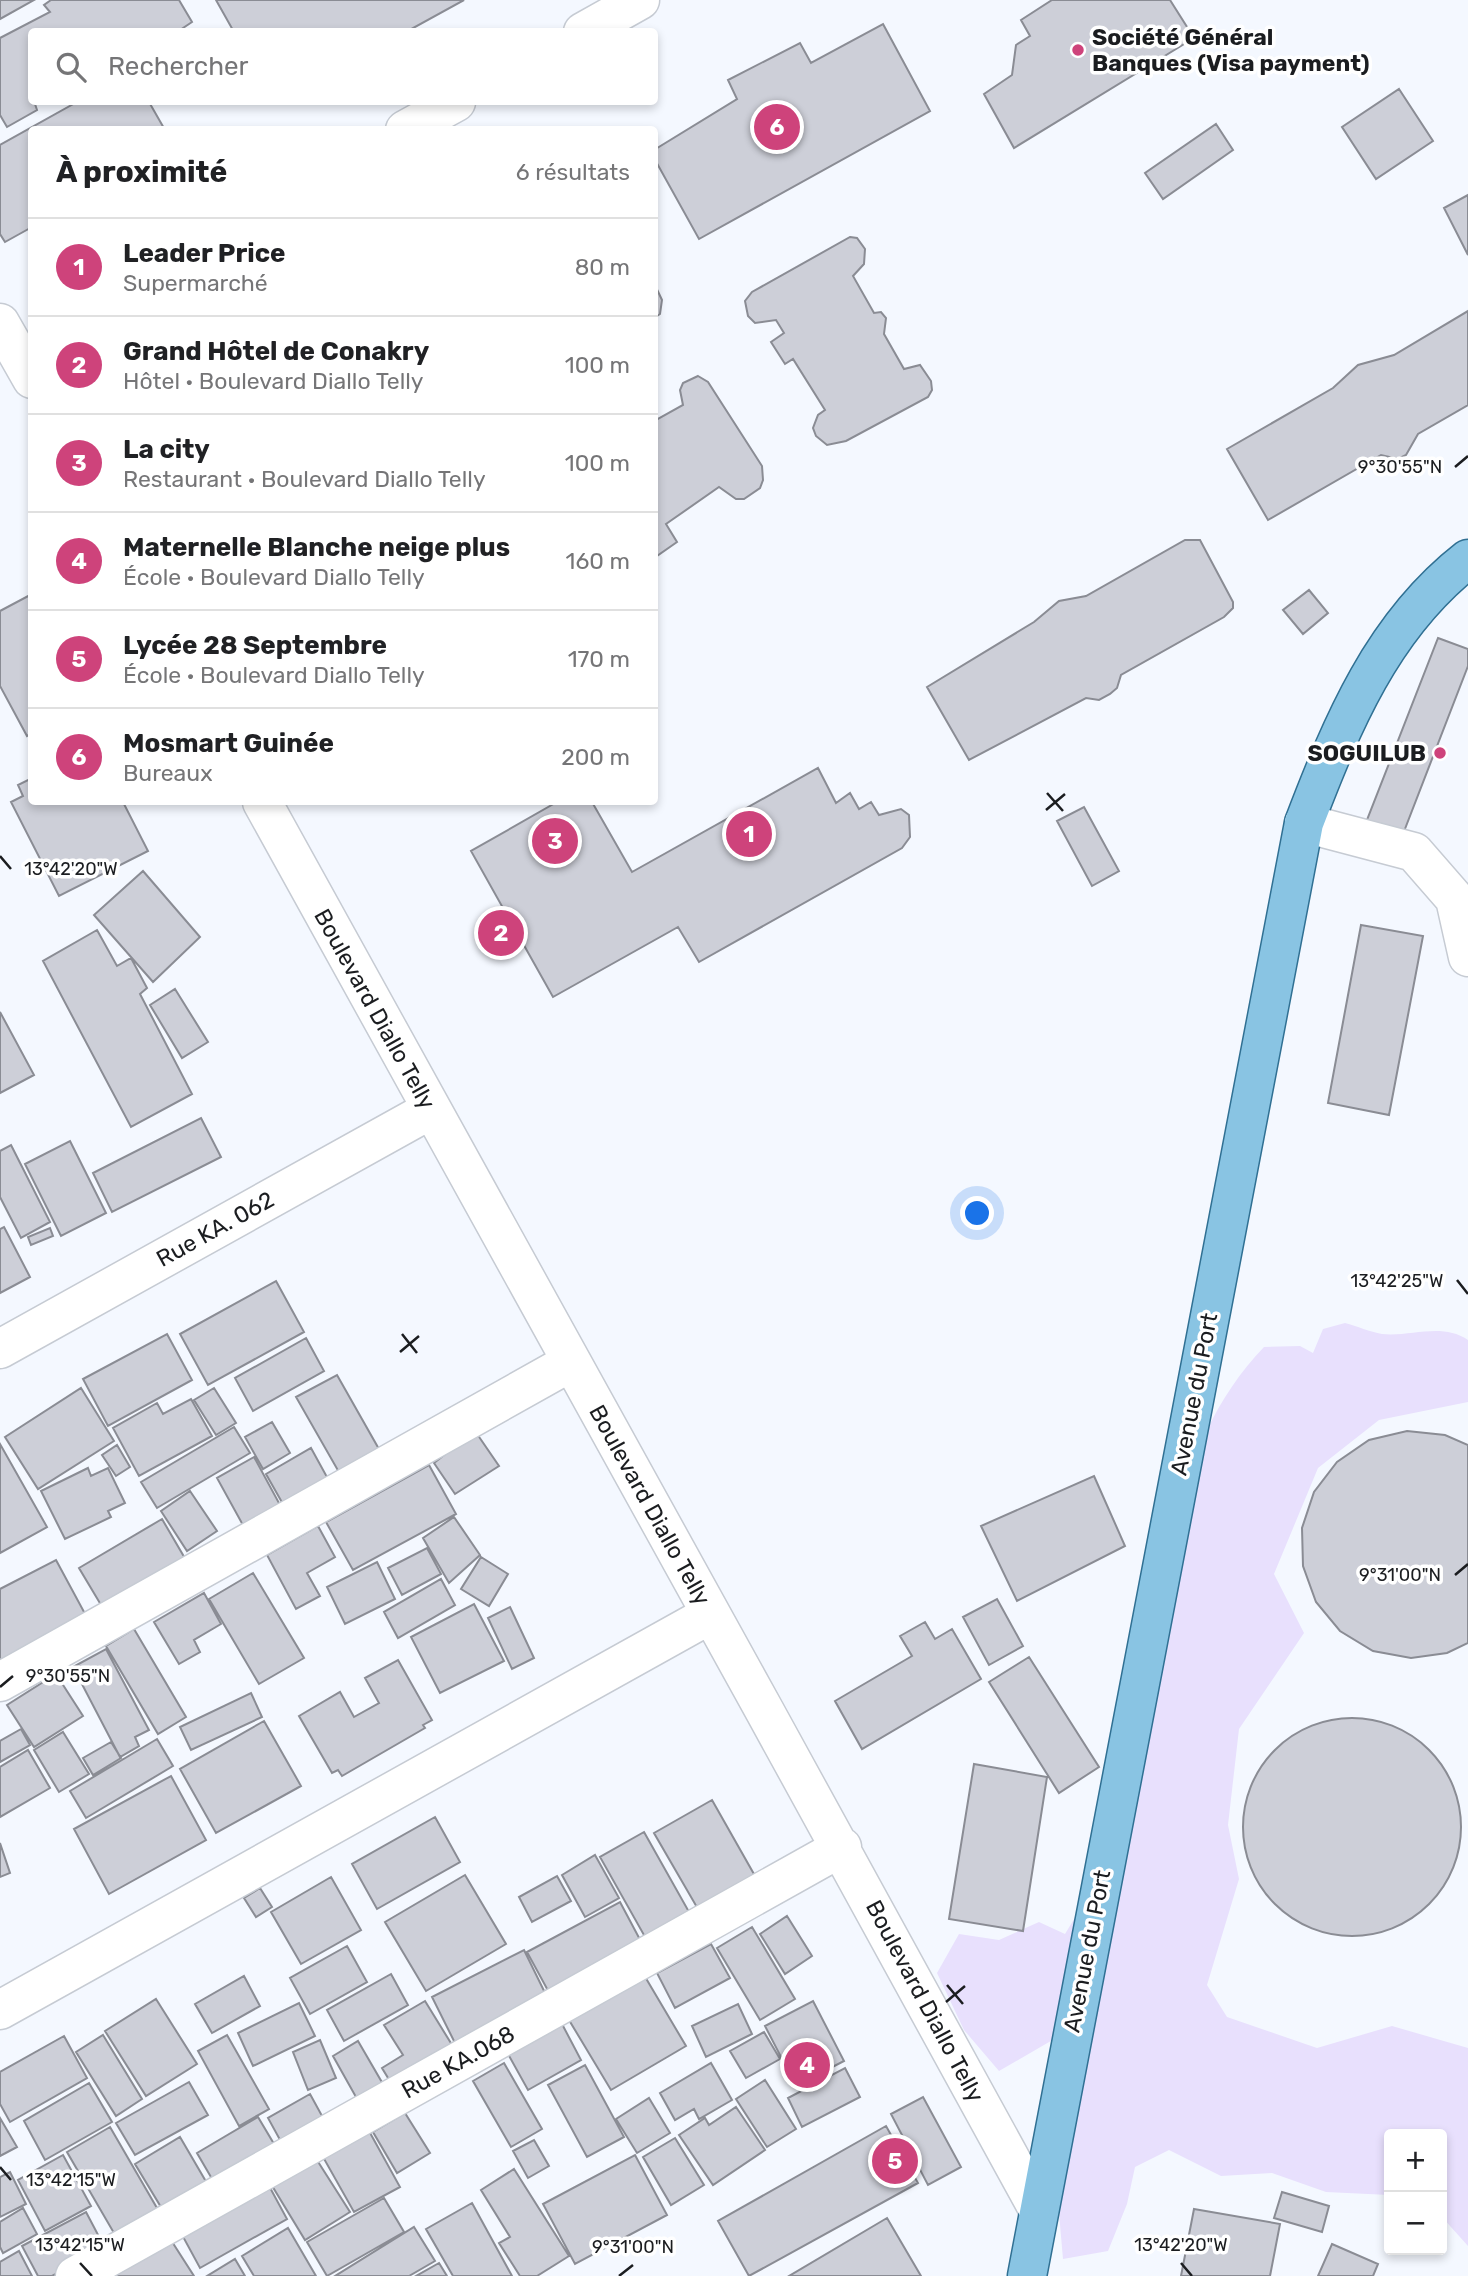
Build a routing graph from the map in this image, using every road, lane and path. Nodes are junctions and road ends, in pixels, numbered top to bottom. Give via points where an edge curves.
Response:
1 (640, 0) edge
2 (590, 28) edge
3 (451, 105) edge
4 (412, 126) edge
5 (11, 340) edge
6 (28, 372) edge
7 (1468, 559) edge
8 (264, 805) edge
9 (1304, 823) junction
10 (1462, 895) edge
11 (1468, 957) edge
12 (430, 1110) junction
13 (0, 1349) edge
14 (571, 1362) junction
15 (711, 1614) junction
16 (0, 1682) edge
17 (842, 1847) junction
18 (0, 2010) edge
19 (1038, 2209) junction
20 (75, 2276) edge
21 (1027, 2276) edge

1 - 2 street
3 - 4 street
5 - 6 street
7 - 9 main road, Avenue du Port via 1436,584 1373,665
8 - 12 street, Boulevard Diallo Telly
9 - 10 street via 1415,852
9 - 19 main road, Avenue du Port
10 - 11 street
12 - 13 street, Rue KA. 062
12 - 14 street, Boulevard Diallo Telly
14 - 15 street, Boulevard Diallo Telly
14 - 16 street
15 - 17 street, Boulevard Diallo Telly
15 - 18 street
17 - 19 street, Boulevard Diallo Telly
17 - 20 street, Rue KA.068
19 - 21 main road, Avenue du Port

